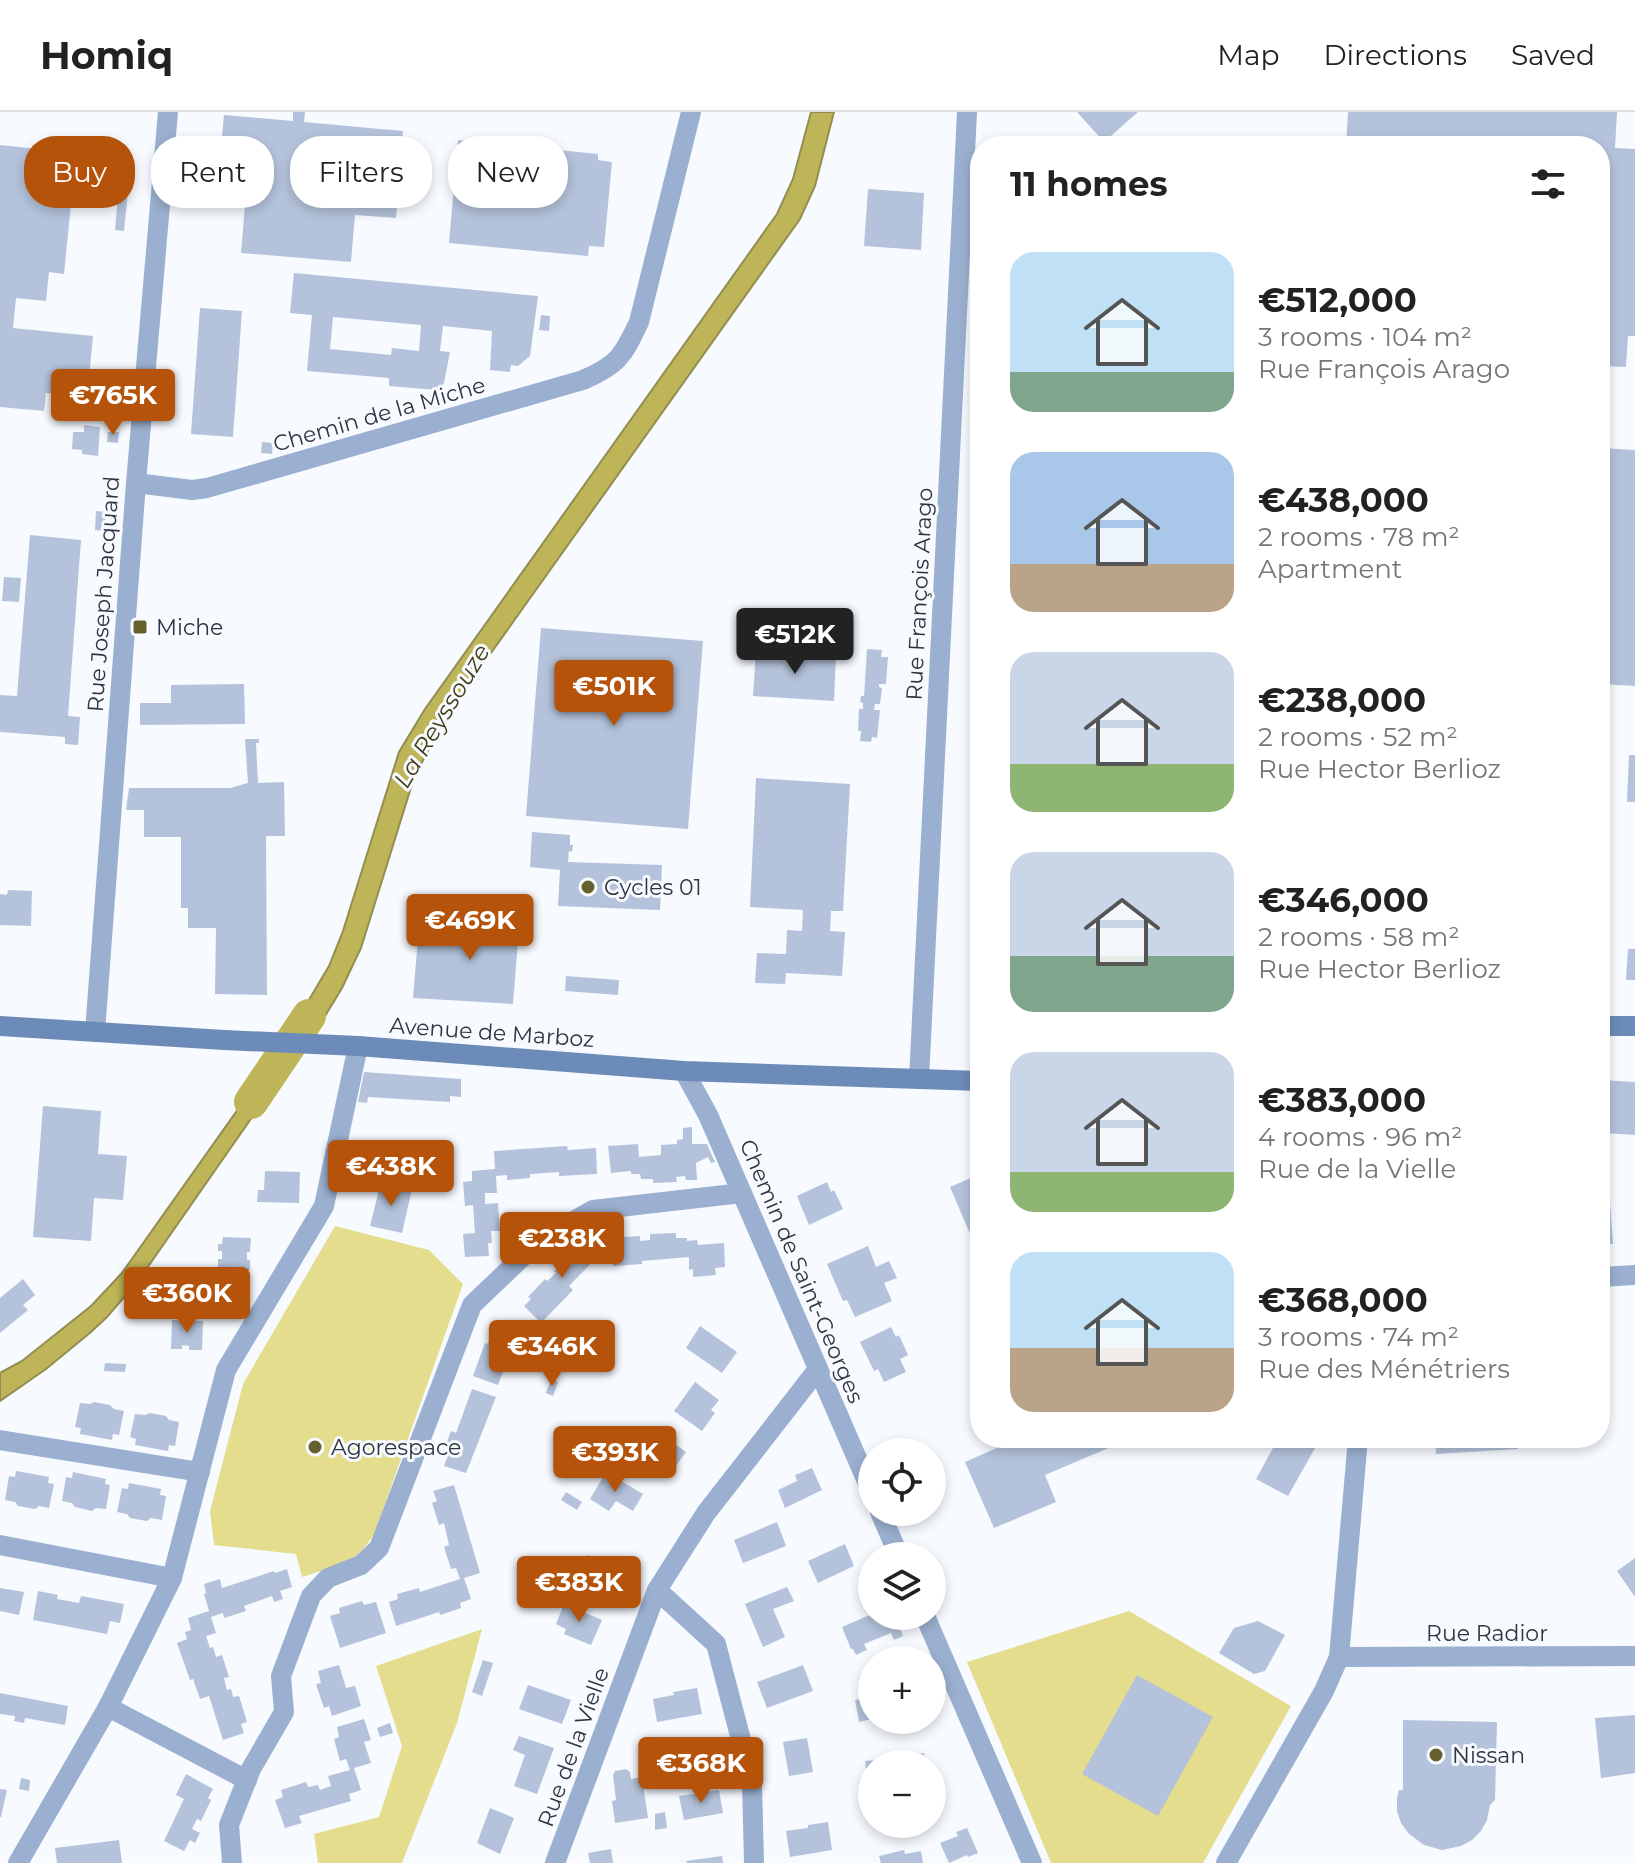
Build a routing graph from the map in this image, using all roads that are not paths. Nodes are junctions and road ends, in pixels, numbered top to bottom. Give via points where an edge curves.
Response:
1 (168, 112) edge
2 (691, 112) edge
3 (967, 112) edge
4 (136, 483) junction
5 (0, 1026) edge
6 (1610, 1026) edge
7 (1635, 1026) edge
8 (95, 1032) junction
9 (358, 1046) junction
10 (684, 1071) junction
11 (919, 1079) junction
12 (970, 1081) edge
13 (742, 1193) junction
14 (1635, 1275) edge
15 (1610, 1276) edge
16 (818, 1369) junction
17 (0, 1440) edge
18 (1357, 1448) edge
19 (858, 1461) edge
20 (200, 1472) junction
21 (0, 1545) edge
22 (172, 1578) junction
23 (657, 1590) junction
24 (931, 1630) edge
25 (1635, 1656) edge
26 (1339, 1657) junction
27 (108, 1707) junction
28 (247, 1780) junction
29 (18, 1863) edge
30 (232, 1863) edge
31 (555, 1863) edge
32 (754, 1863) edge
33 (1032, 1863) edge
34 (1226, 1863) edge

1 - 4 street, Rue Joseph Jacquard
2 - 4 street, Chemin de la Miche via 639,322 625,351 607,370 207,488
3 - 11 street, Rue François Arago
4 - 8 street, Rue Joseph Jacquard
5 - 8 main road, Avenue de Marboz
6 - 7 main road
8 - 9 main road, Avenue de Marboz
9 - 10 main road, Avenue de Marboz
9 - 20 street via 324,1206 226,1370
10 - 11 main road, Avenue de Marboz
10 - 13 street, Chemin de Saint-Georges
11 - 12 main road, Avenue de Marboz
13 - 16 street, Chemin de Saint-Georges
13 - 28 street via 593,1210 539,1241 472,1305 379,1548 361,1565 328,1578 311,1596 281,1676 284,1712
14 - 15 street
16 - 19 street, Chemin de Saint-Georges
16 - 23 street, Rue de la Vielle via 706,1513
17 - 20 street
18 - 26 street
20 - 22 street
21 - 22 street
22 - 27 street
23 - 31 street, Rue de la Vielle
23 - 32 street via 716,1644 752,1782
24 - 33 street
25 - 26 street, Rue Radior
26 - 34 street
27 - 28 street
27 - 29 street
28 - 30 street via 229,1825

